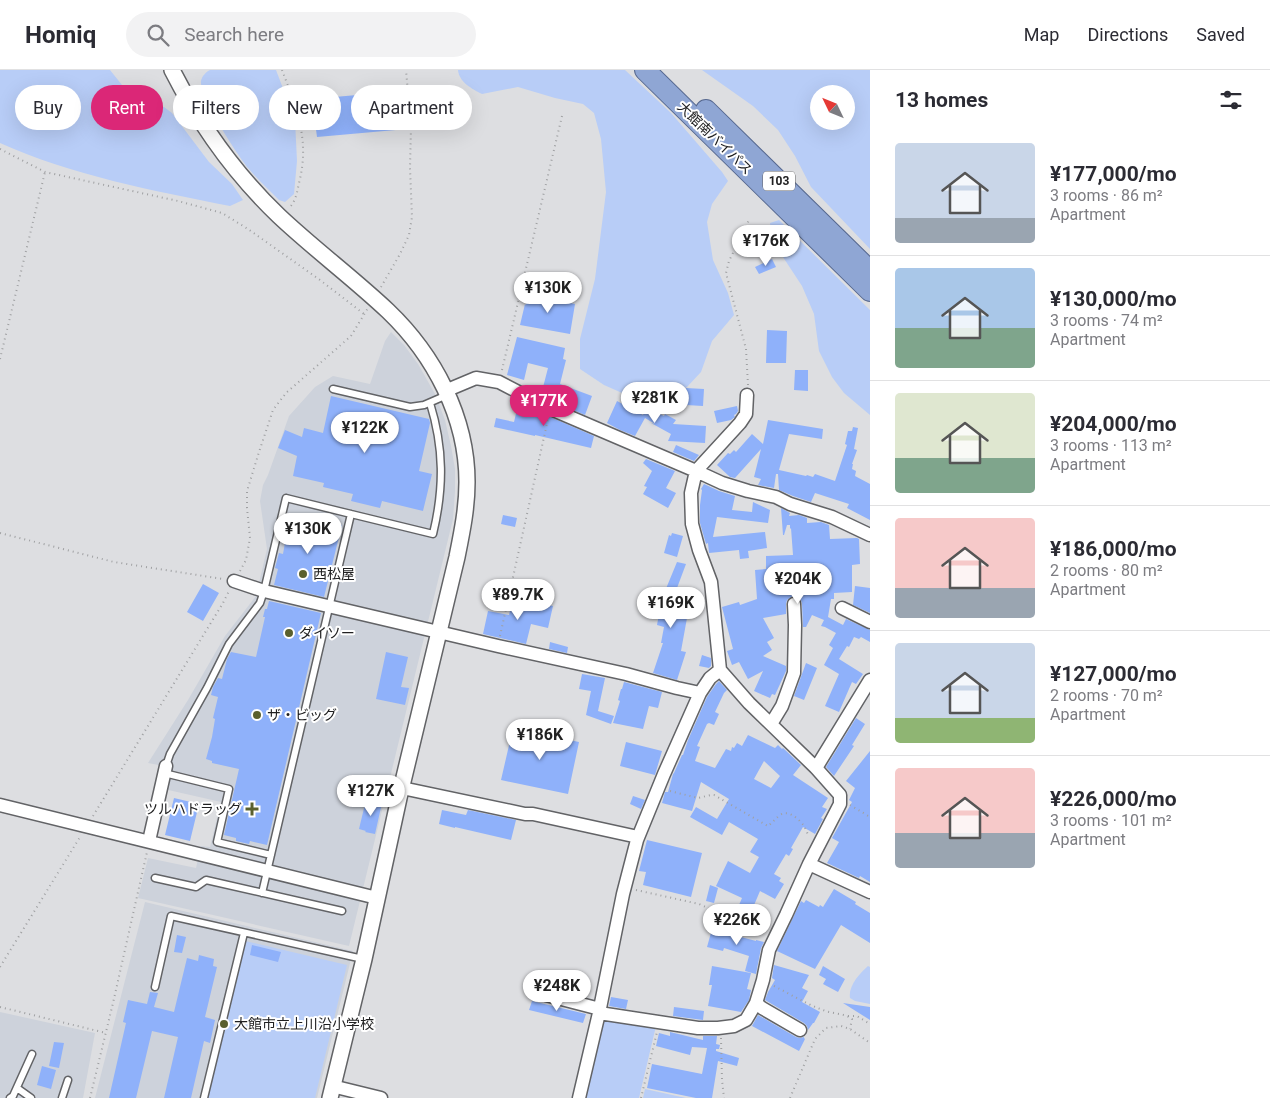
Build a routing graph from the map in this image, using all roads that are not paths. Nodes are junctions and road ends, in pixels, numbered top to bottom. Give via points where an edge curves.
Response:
1 (172, 70) edge
2 (645, 70) edge
3 (665, 70) edge
4 (732, 145) junction
5 (816, 227) junction
6 (870, 271) edge
7 (870, 291) edge
8 (332, 389) dead end
9 (446, 393) junction
10 (748, 395) road end
11 (430, 403) junction
12 (696, 470) junction
13 (351, 514) junction
14 (870, 535) edge
15 (234, 581) road end
16 (264, 591) junction
17 (794, 604) dead end
18 (329, 606) junction
19 (842, 608) dead end
20 (870, 622) edge
21 (439, 631) junction
22 (720, 670) junction
23 (870, 680) edge
24 (700, 693) junction
25 (771, 724) junction
26 (816, 768) junction
27 (165, 770) junction
28 (402, 788) junction
29 (0, 805) edge
30 (638, 837) junction
31 (149, 842) junction
32 (271, 854) junction
33 (809, 864) junction
34 (267, 870) junction
35 (155, 878) dead end
36 (870, 892) edge
37 (262, 893) junction
38 (377, 898) junction
39 (342, 911) dead end
40 (244, 933) junction
41 (364, 960) junction
42 (155, 987) dead end
43 (546, 996) dead end
44 (756, 1003) junction
45 (599, 1011) junction
46 (800, 1030) dead end
47 (32, 1054) dead end
48 (68, 1080) dead end
49 (17, 1088) junction
50 (331, 1092) edge
51 (10, 1098) edge
52 (31, 1098) edge
53 (62, 1098) edge
54 (204, 1098) edge
55 (381, 1098) edge
56 (579, 1098) edge

1 - 9 street via 205,128 241,176 280,217 401,324 431,363
2 - 4 highway, 大館南バイパス / 103
3 - 4 highway, 大館南バイパス / 103
4 - 5 highway, 大館南バイパス / 103
5 - 6 highway, 大館南バイパス / 103
5 - 7 highway, 大館南バイパス / 103
8 - 11 lane via 410,407
9 - 11 lane
9 - 12 street via 476,378 499,382 551,409
9 - 21 street via 464,452 467,491 464,525
10 - 12 street via 746,414 740,423
11 - 13 lane via 441,468 441,493 434,534
12 - 14 street via 722,483 776,497 832,517
12 - 22 street via 691,493 692,524 711,582
13 - 16 lane via 286,498
13 - 18 lane
15 - 16 street
16 - 18 street
16 - 27 lane via 260,603 229,644 170,754
17 - 25 street via 794,673 782,706
18 - 21 street
18 - 32 lane
19 - 20 street
21 - 24 street
21 - 28 street
22 - 24 street
22 - 25 street
23 - 26 street
24 - 30 street
25 - 26 street
26 - 33 street via 840,794 840,804
27 - 31 street
27 - 32 lane via 228,789 216,842
28 - 30 street
28 - 38 street
29 - 31 street
30 - 45 street via 624,888
31 - 34 street
32 - 34 lane
33 - 36 street
33 - 44 street via 769,950
34 - 37 lane
34 - 38 street
35 - 37 lane via 196,887 206,880
37 - 39 lane
38 - 41 street
40 - 41 lane
40 - 42 lane via 171,916
40 - 54 lane
41 - 50 street
43 - 45 street
44 - 45 street via 746,1020 721,1028 698,1028
44 - 46 street
45 - 56 street
47 - 49 lane
48 - 53 lane
49 - 51 lane
49 - 52 lane
50 - 55 street

